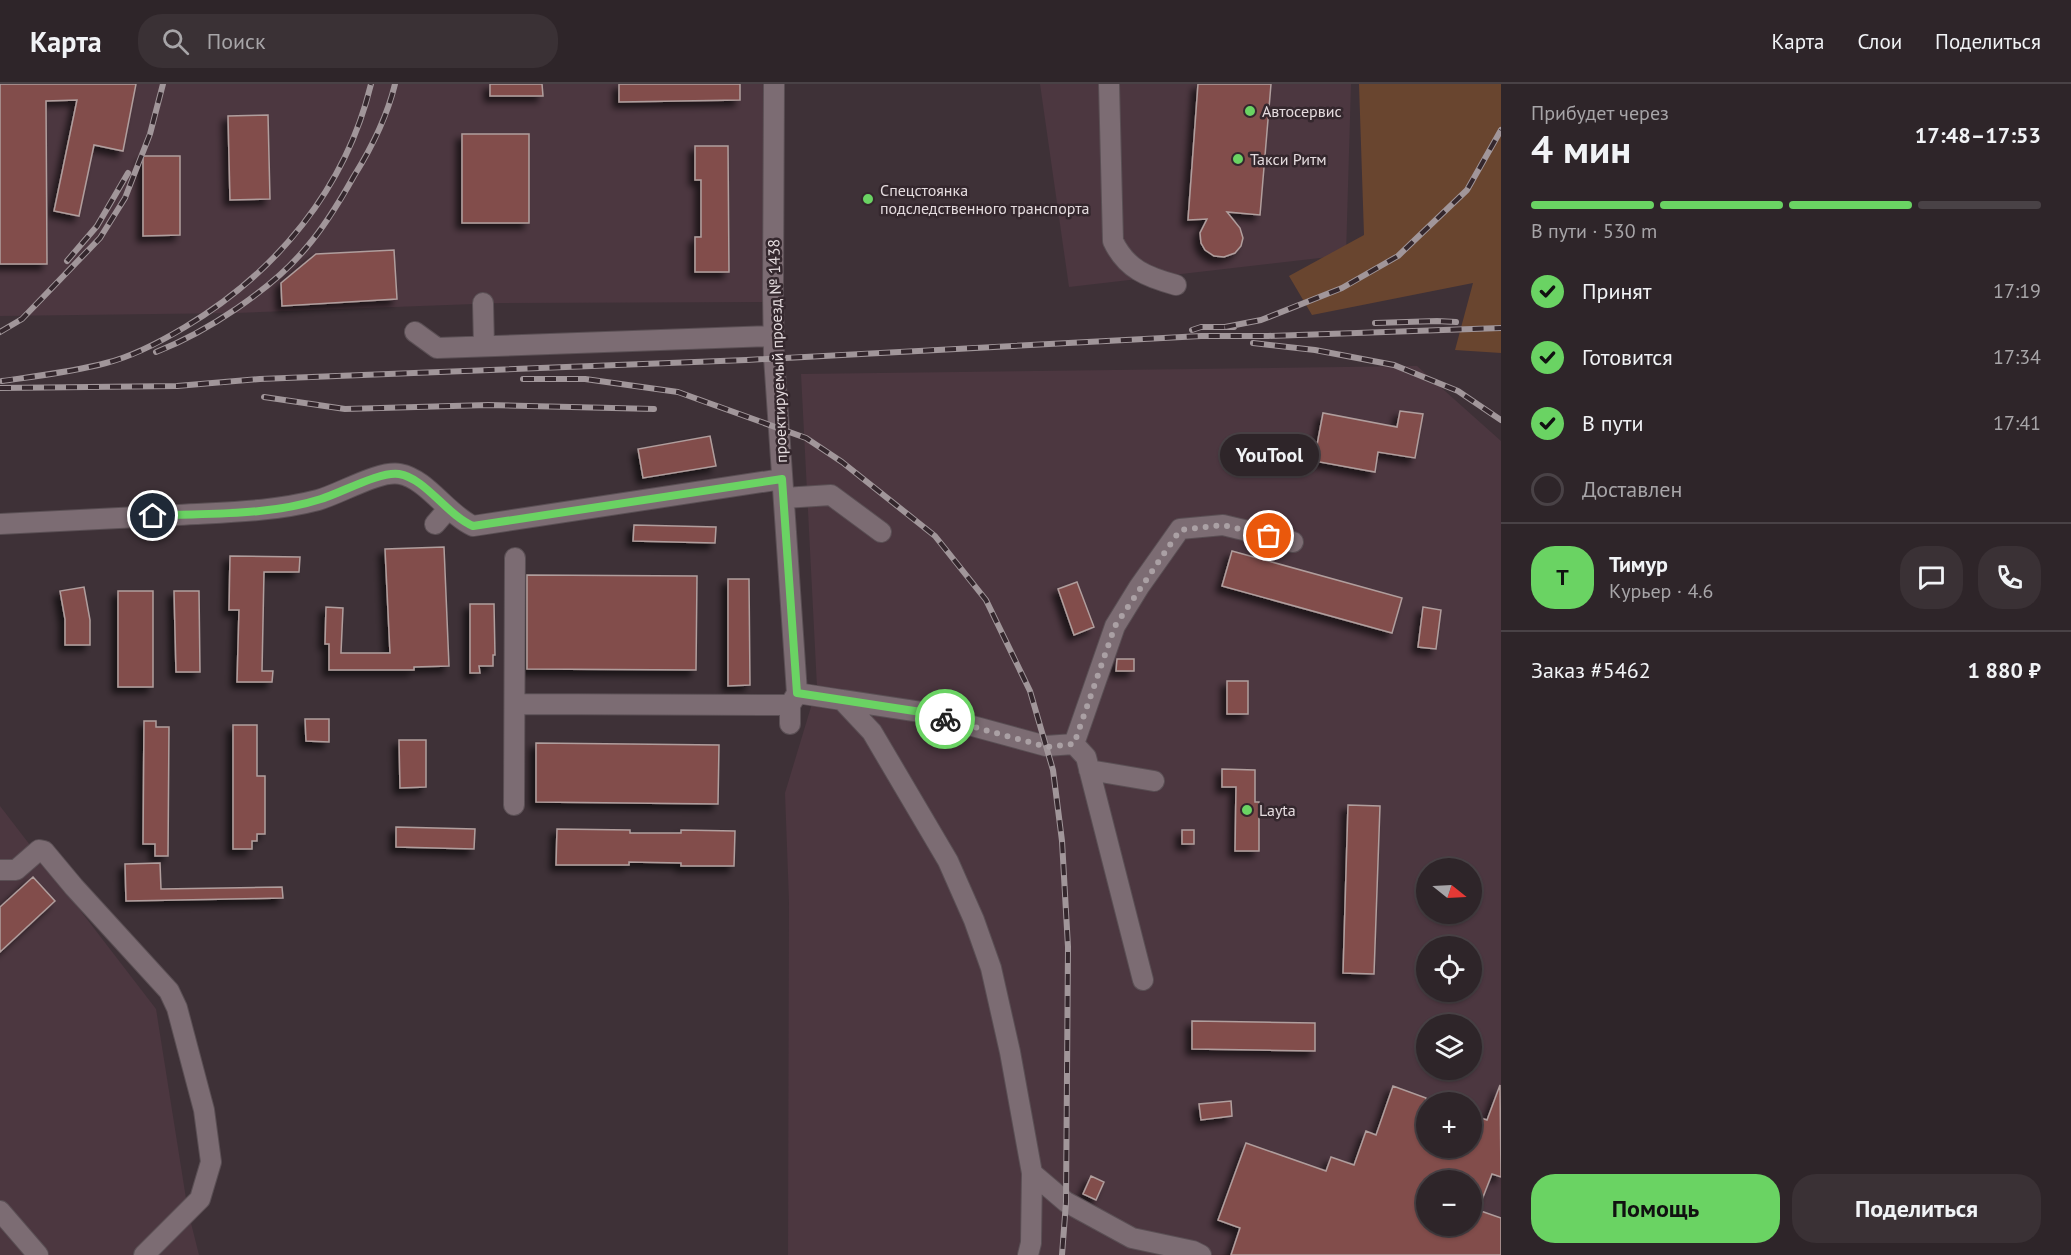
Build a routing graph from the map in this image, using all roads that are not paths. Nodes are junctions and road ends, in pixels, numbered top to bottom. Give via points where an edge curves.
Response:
1 (774, 84) edge
2 (1109, 84) edge
3 (1176, 285) dead end
4 (483, 303) dead end
5 (415, 332) dead end
6 (774, 336) junction
7 (484, 346) junction
8 (783, 488) junction
9 (0, 524) edge
10 (881, 532) dead end
11 (1293, 542) dead end
12 (515, 558) dead end
13 (842, 700) junction
14 (514, 704) junction
15 (793, 707) junction
16 (1074, 744) junction
17 (1089, 770) junction
18 (1154, 781) dead end
19 (514, 805) dead end
20 (0, 870) edge
21 (1143, 980) dead end
22 (1032, 1173) junction
23 (0, 1211) edge
24 (38, 1255) edge
25 (144, 1255) edge
26 (1028, 1255) edge
27 (1201, 1255) edge

1 - 6 street, проектируемый проезд № 1438
2 - 3 street via 1113,241 1119,254 1134,268 1152,279
4 - 7 street
5 - 7 street via 437,348
6 - 7 street
6 - 8 street, проектируемый проезд № 1438 via 775,439
8 - 9 street via 473,526 442,516 421,484 398,473 320,500 262,510
8 - 10 street via 831,495
8 - 15 street, проектируемый проезд № 1438
11 - 16 street via 1223,525 1180,530 1115,626
12 - 14 street
13 - 15 street
13 - 16 street via 921,712 1047,747
13 - 22 street via 872,732 948,861 974,920 996,989
14 - 15 street
14 - 19 street
16 - 17 street via 1086,757
17 - 18 street
17 - 21 street
20 - 25 street via 16,870 39,850 44,851 169,991 177,1008 204,1110 211,1162 200,1199
22 - 26 street
22 - 27 street via 1066,1202 1132,1238
23 - 24 street

